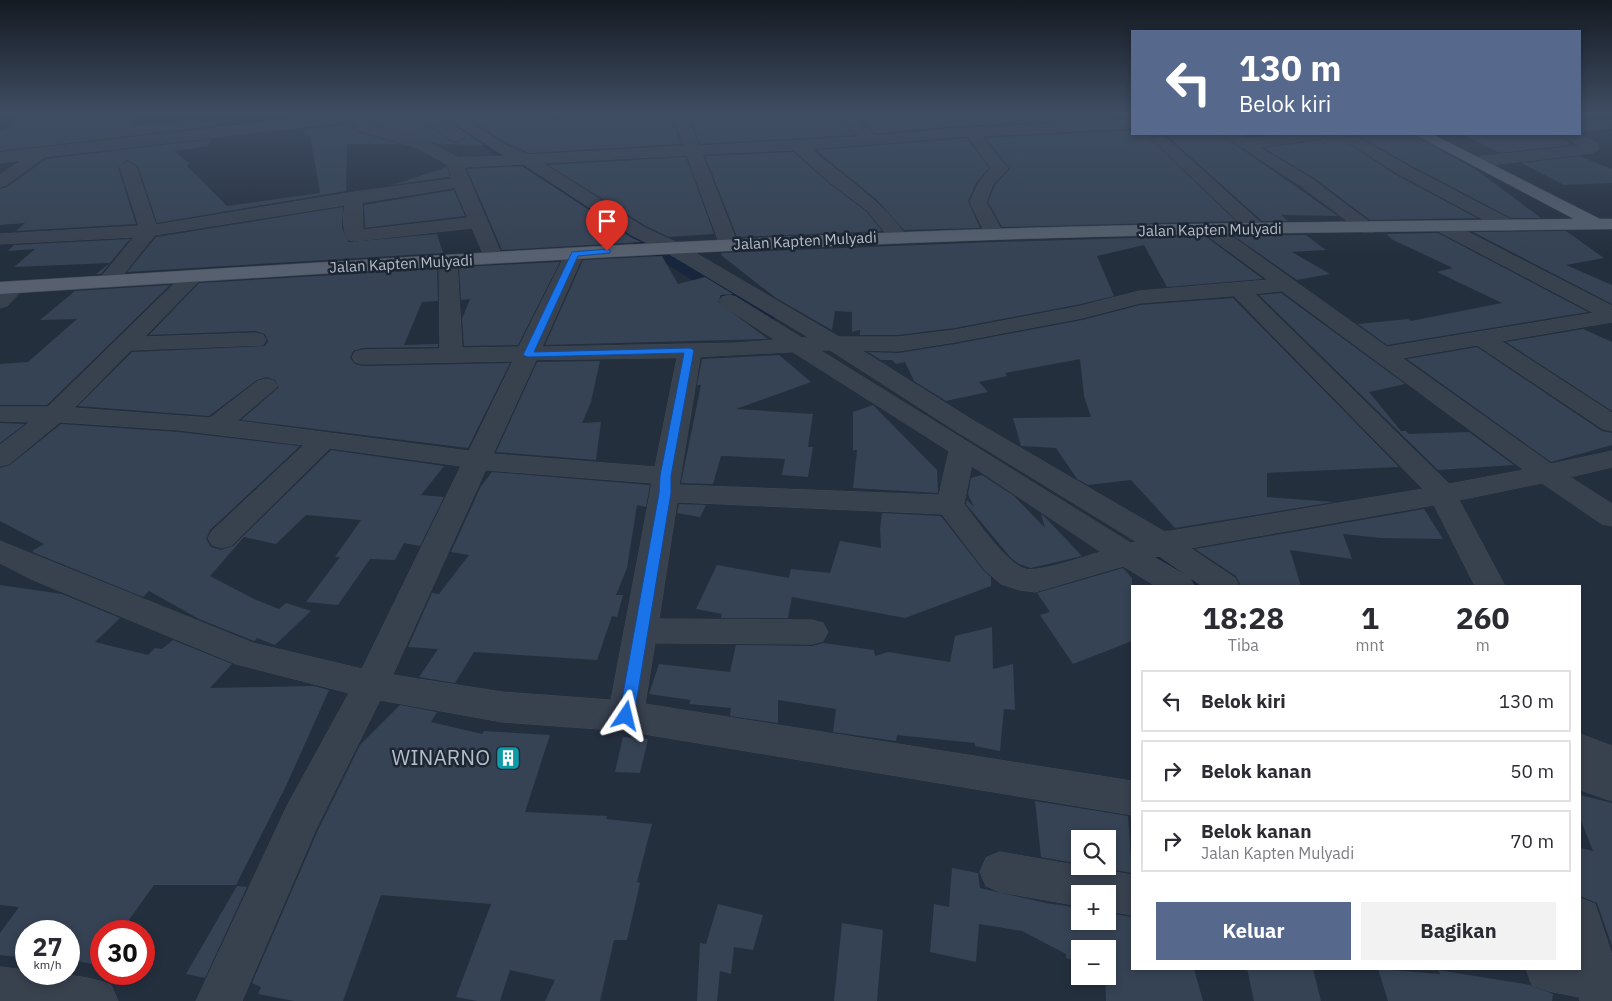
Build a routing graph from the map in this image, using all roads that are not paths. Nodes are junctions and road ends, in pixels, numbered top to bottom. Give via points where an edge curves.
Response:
1 (32, 160) edge
2 (450, 160) edge
3 (515, 160) edge
4 (524, 160) edge
5 (696, 160) edge
6 (814, 160) edge
7 (993, 160) edge
8 (1182, 160) edge
9 (1270, 160) edge
10 (1388, 160) edge
11 (1471, 160) edge
12 (1496, 160) edge
13 (500, 161) junction
14 (1475, 162) junction
15 (456, 163) junction
16 (128, 167) dead end
17 (0, 182) edge
18 (460, 182) junction
19 (354, 197) junction
20 (477, 222) junction
21 (1508, 226) junction
22 (1444, 227) junction
23 (1607, 227) edge
24 (1256, 228) junction
25 (1368, 228) junction
26 (1210, 229) junction
27 (149, 230) junction
28 (995, 235) junction
29 (898, 237) junction
30 (0, 239) edge
31 (729, 245) junction
32 (671, 248) junction
33 (642, 249) junction
34 (575, 253) junction
35 (494, 258) junction
36 (448, 261) junction
37 (192, 277) junction
38 (107, 282) junction
39 (1287, 284) junction
40 (8, 288) edge
41 (1240, 290) junction
42 (0, 302) edge
43 (1612, 315) edge
44 (1480, 337) junction
45 (255, 340) dead end
46 (126, 344) junction
47 (815, 345) junction
48 (690, 350) junction
49 (451, 354) junction
50 (1384, 354) junction
51 (528, 355) junction
52 (363, 357) dead end
53 (266, 386) dead end
54 (0, 414) edge
55 (54, 415) junction
56 (1612, 424) edge
57 (217, 425) junction
58 (325, 439) junction
59 (963, 448) junction
60 (0, 458) edge
61 (1612, 459) edge
62 (476, 460) junction
63 (1547, 474) junction
64 (665, 485) junction
65 (1442, 493) junction
66 (950, 505) junction
67 (1612, 517) edge
68 (222, 538) dead end
69 (1143, 549) junction
70 (0, 551) edge
71 (1178, 585) edge
72 (1222, 585) edge
73 (1489, 585) edge
74 (641, 631) junction
75 (812, 632) dead end
76 (371, 685) junction
77 (626, 716) junction
78 (1581, 750) edge
79 (1612, 762) edge
80 (1581, 773) edge
81 (1612, 784) edge
82 (1131, 798) edge
83 (1000, 872) dead end
84 (1131, 895) edge
85 (1581, 922) edge
86 (1551, 970) edge
87 (1600, 989) edge
88 (0, 990) edge
89 (95, 1001) edge
90 (219, 1001) edge

1 - 17 street
2 - 15 street
3 - 13 street
4 - 32 street
5 - 31 street
6 - 29 street via 873,206
7 - 28 street via 1000,169 979,194 978,202
8 - 24 street
9 - 25 street
10 - 21 street
11 - 14 main road
12 - 14 street
13 - 15 street
13 - 33 street via 582,216
14 - 23 main road
15 - 18 street
16 - 27 street
18 - 19 street
18 - 20 street
19 - 20 street via 355,236
19 - 27 street
20 - 35 street
21 - 22 main road, Jalan Kapten Mulyadi
21 - 23 main road, Jalan Kapten Mulyadi
22 - 25 main road, Jalan Kapten Mulyadi
22 - 43 street
24 - 25 main road, Jalan Kapten Mulyadi
24 - 26 main road, Jalan Kapten Mulyadi
26 - 28 main road, Jalan Kapten Mulyadi
26 - 39 street
27 - 30 street
27 - 38 street
28 - 29 main road, Jalan Kapten Mulyadi
29 - 31 main road, Jalan Kapten Mulyadi
31 - 32 main road, Jalan Kapten Mulyadi
32 - 33 main road, Jalan Kapten Mulyadi
32 - 47 street
33 - 34 main road, Jalan Kapten Mulyadi
33 - 47 street
34 - 35 main road, Jalan Kapten Mulyadi
34 - 51 street
35 - 36 main road, Jalan Kapten Mulyadi
36 - 37 main road, Jalan Kapten Mulyadi
36 - 49 street
37 - 38 main road, Jalan Kapten Mulyadi
37 - 46 street
38 - 40 main road, Jalan Kapten Mulyadi
39 - 41 street
39 - 50 street
40 - 42 street
41 - 47 street via 1139,297 1082,312 898,344
41 - 65 street
43 - 44 street
44 - 50 street
44 - 56 street
45 - 46 street
46 - 55 street
47 - 48 street
47 - 59 street
47 - 69 street via 965,426
48 - 51 street
48 - 64 street
49 - 51 street
49 - 52 street
50 - 63 street
51 - 62 street
53 - 57 street
54 - 55 street
55 - 57 street
55 - 60 street
57 - 58 street
58 - 62 street
58 - 68 street
59 - 66 street
59 - 69 street
61 - 63 street
62 - 64 street
62 - 76 street
63 - 65 street
63 - 67 street
64 - 66 street
64 - 74 street
65 - 69 street
65 - 73 street
66 - 69 street via 995,560 1011,575 1021,579 1035,581
69 - 71 street
69 - 72 street
70 - 76 street via 248,655
74 - 75 street
74 - 77 street
76 - 77 street via 502,707
76 - 90 street via 301,819
77 - 82 street
78 - 79 street
80 - 81 street
83 - 84 street
85 - 87 street
86 - 87 street
88 - 89 street

